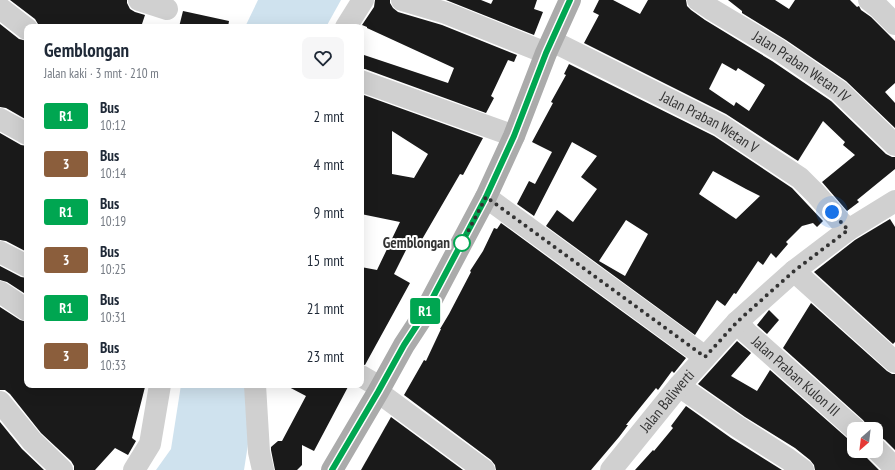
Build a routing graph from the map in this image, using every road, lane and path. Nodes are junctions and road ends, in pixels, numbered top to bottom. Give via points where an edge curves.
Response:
1 (139, 0) edge
2 (363, 0) edge
3 (402, 0) edge
4 (570, 0) edge
5 (698, 0) edge
6 (870, 0) edge
7 (0, 8) edge
8 (167, 12) edge
9 (348, 24) edge
10 (895, 24) edge
11 (24, 27) edge
12 (549, 47) junction
13 (364, 82) edge
14 (0, 119) edge
15 (24, 132) edge
16 (514, 136) junction
17 (895, 144) edge
18 (486, 197) junction
19 (893, 206) edge
20 (848, 230) junction
21 (0, 252) edge
22 (24, 264) edge
23 (794, 271) junction
24 (0, 292) edge
25 (24, 308) edge
26 (737, 322) junction
27 (705, 357) junction
28 (895, 362) edge
29 (364, 378) edge
30 (679, 386) junction
31 (159, 388) edge
32 (255, 388) edge
33 (379, 390) junction
34 (0, 402) edge
35 (847, 422) edge
36 (883, 456) edge
37 (895, 468) edge
38 (62, 470) edge
39 (134, 470) edge
40 (263, 470) edge
41 (332, 470) edge
42 (484, 470) edge
43 (611, 470) edge
44 (803, 470) edge

1 - 8 street
2 - 9 street
3 - 12 street, Jalan Praban Wetan V
4 - 12 main road
5 - 17 street, Jalan Praban Wetan IV via 839,90
6 - 10 street
7 - 11 street
12 - 16 main road
12 - 20 street, Jalan Praban Wetan V via 720,125 800,178
13 - 16 street
14 - 15 street
16 - 18 main road
18 - 27 street
18 - 33 main road via 423,316
19 - 20 street, Jalan Baliwerti
20 - 23 street, Jalan Baliwerti
21 - 22 street
23 - 26 street, Jalan Baliwerti
23 - 28 street
24 - 25 street
26 - 27 street, Jalan Baliwerti
26 - 35 street, Jalan Praban Kulon III
27 - 30 street, Jalan Baliwerti
29 - 33 street
30 - 43 street, Jalan Baliwerti
30 - 44 street
31 - 39 street via 150,444
32 - 40 street via 259,452
33 - 41 main road
33 - 42 street
34 - 38 street via 32,441
36 - 37 street

